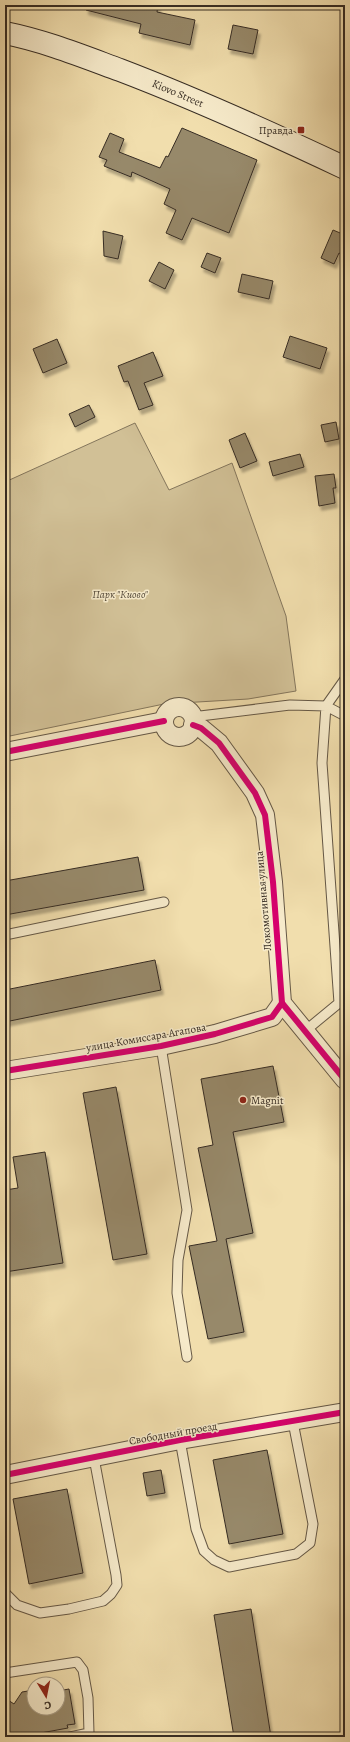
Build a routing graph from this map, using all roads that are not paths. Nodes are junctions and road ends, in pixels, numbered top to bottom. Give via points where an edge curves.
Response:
1 (5, 34) edge
2 (345, 168) edge
3 (345, 678) edge
4 (326, 706) junction
5 (345, 716) edge
6 (193, 721) junction
7 (5, 752) edge
8 (164, 902) dead end
9 (5, 935) edge
10 (282, 1002) junction
11 (342, 1005) edge
12 (305, 1031) junction
13 (161, 1046) junction
14 (5, 1071) edge
15 (345, 1080) edge
16 (187, 1357) dead end
17 (345, 1412) edge
18 (294, 1422) junction
19 (180, 1440) junction
20 (94, 1458) junction
21 (5, 1475) edge
22 (5, 1593) edge
23 (5, 1672) edge
24 (70, 1737) edge

1 - 2 main road, Kiovo Street via 59,47 157,84
3 - 4 lane
4 - 5 lane
4 - 6 lane via 290,705
4 - 11 lane via 322,763
6 - 7 street, Локомотивная улица via 185,709 174,708 169,711 164,721
6 - 10 street, Локомотивная улица via 219,743 255,793 265,815
8 - 9 lane
10 - 12 street
10 - 13 street, улица Комиссара Агапова via 272,1017 215,1034
11 - 12 lane
12 - 15 street
13 - 14 street, улица Комиссара Агапова
13 - 16 lane via 187,1210 178,1260 177,1293
17 - 18 street, Свободный проезд
18 - 19 street, Свободный проезд
18 - 19 lane via 313,1524 310,1543 296,1554 229,1567 214,1560 204,1551 196,1529
19 - 20 street, Свободный проезд
20 - 21 street, Свободный проезд
20 - 22 lane via 117,1585 103,1601 40,1613 17,1605
23 - 24 lane via 77,1662 83,1670 88,1698 89,1733

